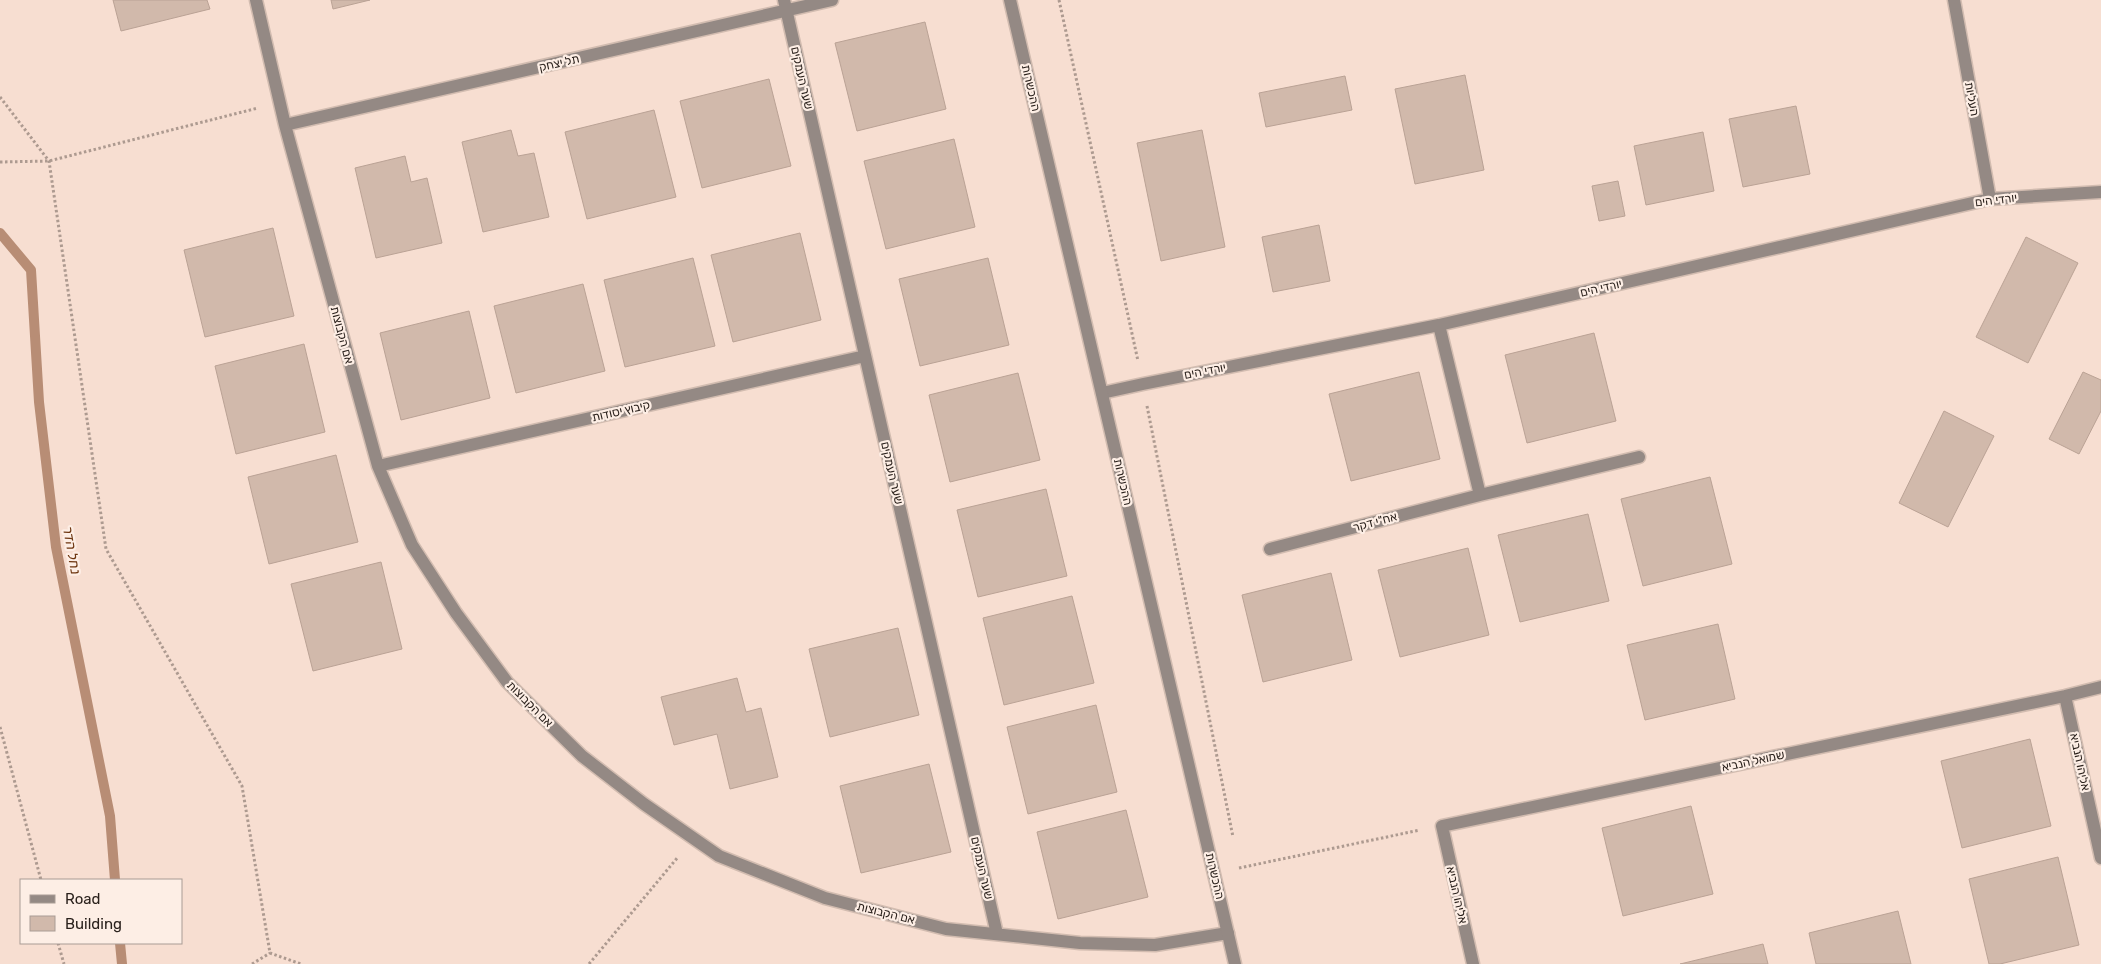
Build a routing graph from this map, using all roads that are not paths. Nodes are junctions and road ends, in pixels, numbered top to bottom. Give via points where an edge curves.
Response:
1 (256, 0) edge
2 (832, 0) edge
3 (1010, 0) edge
4 (1954, 0) edge
5 (786, 6) edge
6 (285, 126) junction
7 (2101, 192) edge
8 (1990, 199) junction
9 (1439, 325) junction
10 (865, 356) junction
11 (1102, 394) junction
12 (1639, 457) dead end
13 (378, 466) junction
14 (1480, 495) junction
15 (1270, 549) dead end
16 (2101, 687) edge
17 (2065, 696) junction
18 (1442, 826) joint
19 (2101, 858) edge
20 (1228, 933) junction
21 (997, 934) junction
22 (1236, 964) edge
23 (1473, 964) edge

1 - 6 street, אם הקבוצות
2 - 5 street, תל יצחק
3 - 11 street, ההכשרות
4 - 8 street, העליות
5 - 6 street, תל יצחק
5 - 10 street, שער העמקים
6 - 13 street, אם הקבוצות
7 - 8 street, יורדי הים
8 - 9 street, יורדי הים
9 - 11 street, יורדי הים
9 - 14 street
10 - 13 street, קיבוץ יסודות
10 - 21 street, שער העמקים
11 - 20 street, ההכשרות
12 - 14 street, אח"י דקר
13 - 21 street, אם הקבוצות via 412,545 456,613 507,682 582,756 644,804 719,856 825,898 946,929
14 - 15 street, אח"י דקר
16 - 17 street, שמואל הנביא
17 - 18 street, שמואל הנביא
17 - 19 street, אליהו הנביא
18 - 23 street, אליהו הנביא
20 - 21 street, אם הקבוצות via 1155,945 1080,943
20 - 22 street, ההכשרות

